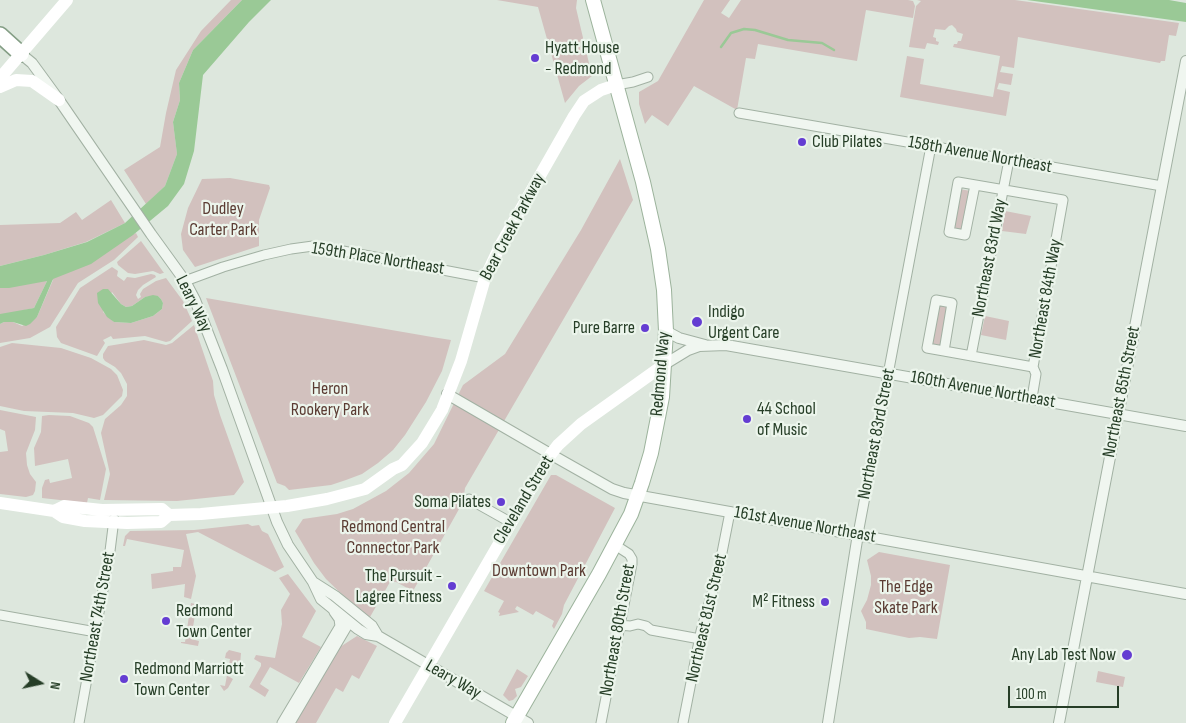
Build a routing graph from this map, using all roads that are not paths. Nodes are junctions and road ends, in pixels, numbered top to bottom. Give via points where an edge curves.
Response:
1 (66, 0) edge
2 (593, 0) edge
3 (0, 35) edge
4 (0, 48) edge
5 (21, 54) junction
6 (1186, 61) edge
7 (648, 76) dead end
8 (0, 78) edge
9 (616, 85) junction
10 (0, 87) edge
11 (59, 100) junction
12 (739, 113) dead end
13 (932, 146) junction
14 (1009, 160) junction
15 (975, 185) junction
16 (1162, 186) junction
17 (1003, 190) junction
18 (485, 278) junction
19 (185, 281) junction
20 (666, 331) junction
21 (706, 345) junction
22 (944, 351) junction
23 (971, 356) junction
24 (665, 364) junction
25 (1033, 367) junction
26 (888, 374) junction
27 (447, 394) junction
28 (1032, 398) junction
29 (1118, 415) junction
30 (1186, 426) edge
31 (551, 454) junction
32 (638, 496) junction
33 (469, 499) dead end
34 (0, 503) edge
35 (271, 507) junction
36 (730, 512) junction
37 (114, 516) junction
38 (510, 522) junction
39 (858, 534) junction
40 (614, 545) junction
41 (1086, 576) junction
42 (313, 582) junction
43 (325, 589) junction
44 (1186, 594) edge
45 (332, 609) junction
46 (0, 615) edge
47 (349, 622) junction
48 (620, 625) junction
49 (96, 632) junction
50 (378, 636) junction
51 (700, 639) junction
52 (428, 664) junction
53 (519, 721) edge
54 (79, 723) edge
55 (282, 723) edge
56 (290, 723) edge
57 (395, 723) edge
58 (601, 723) edge
59 (684, 723) edge
60 (828, 723) edge
61 (1058, 723) edge

1 - 5 main road
2 - 9 main road, Redmond Way
3 - 5 highway
4 - 5 highway
5 - 8 main road
5 - 11 street, Leary Way via 32,63
6 - 16 street, Northeast 85th Street
7 - 9 street
9 - 18 main road, Bear Creek Parkway via 591,96 574,116
9 - 20 main road, Redmond Way via 658,250
10 - 11 main road via 16,80 32,80
11 - 19 street, Leary Way
12 - 13 street, 158th Avenue Northeast
13 - 14 street, 158th Avenue Northeast
13 - 26 street, Northeast 83rd Street
14 - 16 street, 158th Avenue Northeast
14 - 17 street, Northeast 83rd Way
15 - 15 street via 958,182 949,232 966,235
15 - 17 street
16 - 29 street, Northeast 85th Street
17 - 23 street, Northeast 83rd Way
17 - 25 street, Northeast 84th Way via 1063,200
18 - 19 street, 159th Place Northeast via 313,246 270,253
18 - 27 main road, Bear Creek Parkway via 461,361
19 - 35 street, Leary Way via 222,369
20 - 21 street
20 - 24 main road, Redmond Way
21 - 24 street, 160th Avenue Northeast via 688,350
21 - 26 street, 160th Avenue Northeast via 733,346
22 - 22 street via 952,303 936,300 927,348
22 - 23 street
23 - 25 street
24 - 31 main road, Cleveland Street via 581,424
24 - 32 main road, Redmond Way via 656,429
25 - 28 street, Northeast 84th Way via 1036,374
26 - 28 street, 160th Avenue Northeast
26 - 39 street, Northeast 83rd Street
27 - 31 street, 161st Avenue Northeast
27 - 35 main road, Bear Creek Parkway via 442,410 422,444 402,466 365,488 327,499
28 - 29 street, 160th Avenue Northeast
29 - 30 street, 160th Avenue Northeast
29 - 41 street, Northeast 85th Street
31 - 32 street, 161st Avenue Northeast via 612,489
31 - 38 main road, Cleveland Street
32 - 36 street, 161st Avenue Northeast
32 - 40 main road, Redmond Way
33 - 38 street
34 - 37 main road, Bear Creek Parkway via 54,511 75,520
35 - 37 main road, Bear Creek Parkway via 169,515 161,522
35 - 42 street, Leary Way via 288,545
36 - 39 street, 161st Avenue Northeast
36 - 51 street, Northeast 81st Street
37 - 49 street, Northeast 74th Street
38 - 52 main road, Cleveland Street
39 - 41 street, 161st Avenue Northeast
39 - 60 street, Northeast 83rd Street
40 - 48 street, Northeast 80th Street via 628,552 632,559
40 - 53 main road, Redmond Way
41 - 44 street, 161st Avenue Northeast
41 - 61 street, Northeast 85th Street
42 - 43 street, Leary Way
42 - 45 street, Leary Way via 318,594
43 - 47 street via 350,616
43 - 50 street, Leary Way via 372,626
45 - 47 street, Leary Way
45 - 55 street via 340,626
46 - 49 street
47 - 50 street, Leary Way via 366,634
47 - 56 street
48 - 51 street via 638,624 651,630
48 - 58 street, Northeast 80th Street
49 - 54 street, Northeast 74th Street
50 - 52 street, Leary Way
51 - 59 street, Northeast 81st Street
52 - 53 street, Leary Way
52 - 57 main road, Cleveland Street

